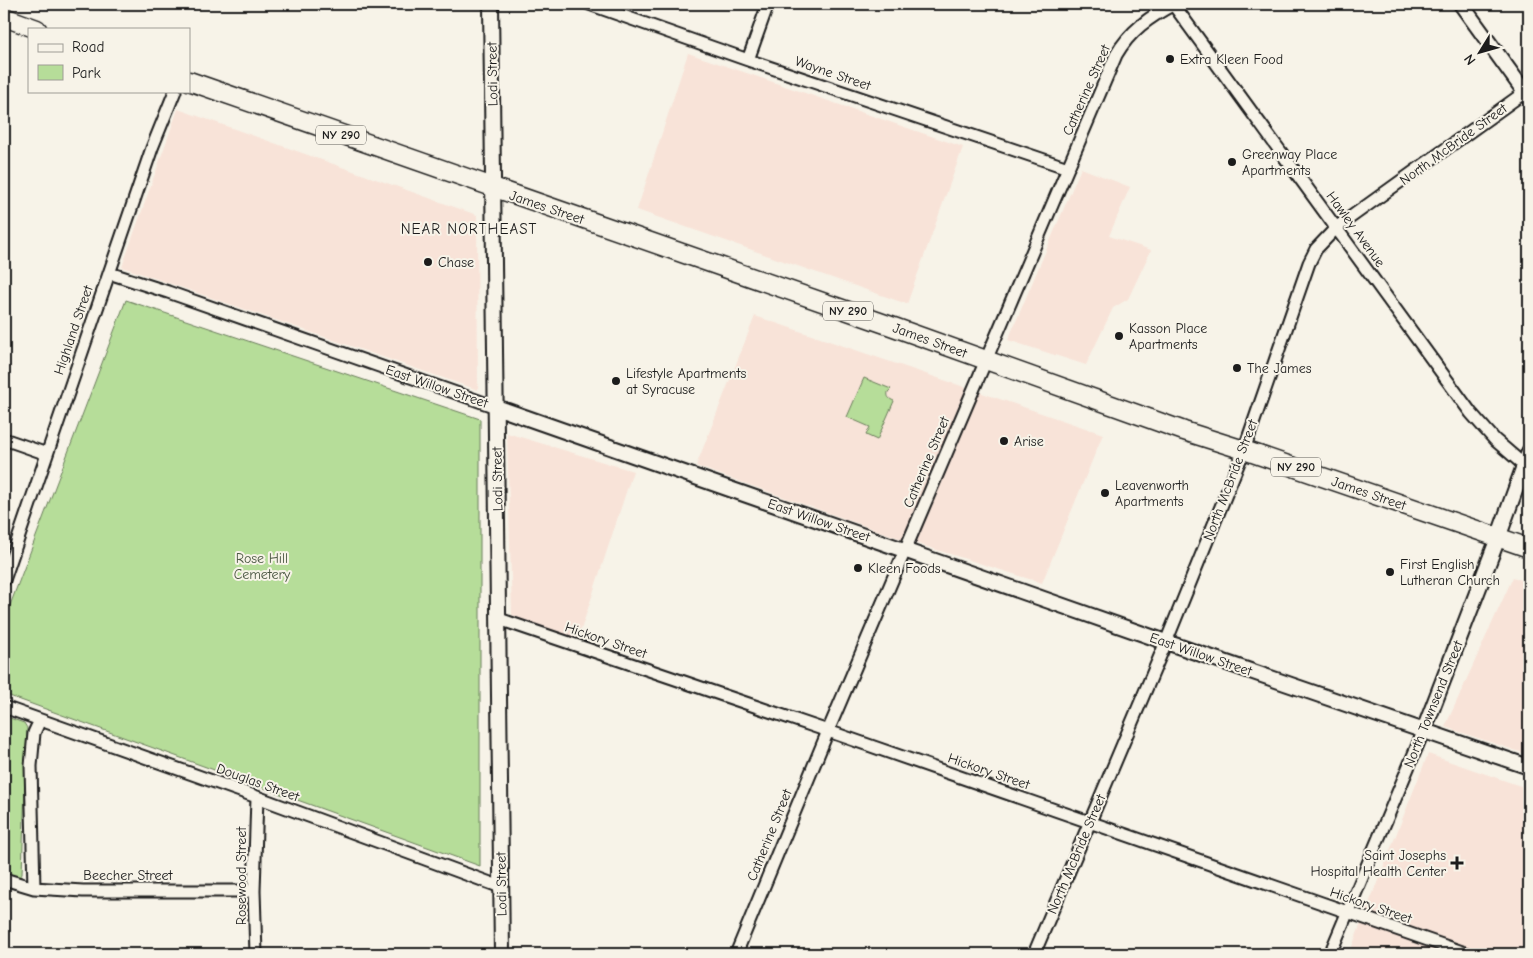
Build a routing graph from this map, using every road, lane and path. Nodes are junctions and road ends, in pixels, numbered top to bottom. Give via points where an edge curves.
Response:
1 (492, 4) edge
2 (589, 4) edge
3 (768, 4) edge
4 (1173, 4) edge
5 (1460, 4) edge
6 (4, 17) edge
7 (34, 28) edge
8 (748, 60) junction
9 (190, 82) edge
10 (175, 92) edge
11 (1528, 93) edge
12 (1068, 168) junction
13 (493, 188) junction
14 (1337, 228) junction
15 (109, 273) junction
16 (986, 360) junction
17 (496, 407) junction
18 (4, 439) edge
19 (1244, 450) junction
20 (47, 454) junction
21 (1527, 458) edge
22 (1498, 538) junction
23 (1529, 548) edge
24 (905, 550) junction
25 (4, 580) edge
26 (499, 619) junction
27 (1166, 642) junction
28 (4, 707) edge
29 (40, 720) junction
30 (1424, 730) junction
31 (828, 731) junction
32 (1529, 767) edge
33 (257, 797) junction
34 (1089, 822) junction
35 (4, 879) edge
36 (501, 887) junction
37 (34, 888) junction
38 (254, 891) junction
39 (1348, 913) junction
40 (256, 954) edge
41 (502, 954) edge
42 (736, 954) edge
43 (1034, 954) edge
44 (1330, 954) edge
45 (1468, 954) edge

1 - 13 street, Lodi Street
2 - 8 street, Wayne Street
3 - 8 street
4 - 12 street, Catherine Street via 1154,14 1124,42
4 - 14 street, Hawley Avenue
5 - 11 street
6 - 7 main road
8 - 12 street, Wayne Street
9 - 13 main road, James Street / NY 290
10 - 15 street, Highland Street
11 - 14 street, North McBride Street
12 - 16 street, Catherine Street
13 - 16 main road, James Street / NY 290
13 - 17 street, Lodi Street
14 - 19 street, North McBride Street via 1316,249 1309,263
14 - 21 street, Hawley Avenue via 1471,413 1495,440
15 - 17 street, East Willow Street
15 - 20 street, Highland Street
16 - 19 main road, James Street / NY 290
16 - 24 street, Catherine Street
17 - 24 street, East Willow Street
17 - 26 street, Lodi Street
18 - 20 street
19 - 22 main road, James Street / NY 290
19 - 27 street, North McBride Street
20 - 25 street, Highland Street
21 - 22 street, North Townsend Street
22 - 23 main road, James Street / NY 290
22 - 30 street, North Townsend Street
24 - 27 street, East Willow Street
24 - 31 street, Catherine Street
26 - 31 street, Hickory Street
26 - 36 street, Lodi Street
27 - 30 street, East Willow Street
27 - 34 street, North McBride Street
28 - 29 street, Douglas Street
29 - 33 street, Douglas Street
29 - 37 street via 34,733 31,766
30 - 32 street, East Willow Street
30 - 39 street, North Townsend Street
31 - 34 street, Hickory Street
31 - 42 street, Catherine Street
33 - 36 street, Douglas Street
33 - 38 street, Rosewood Street
34 - 39 street, Hickory Street
34 - 43 street, North McBride Street
35 - 37 street, Beecher Street
36 - 41 street, Lodi Street
37 - 38 street, Beecher Street
38 - 40 street, Rosewood Street
39 - 44 street, North Townsend Street
39 - 45 street, Hickory Street

